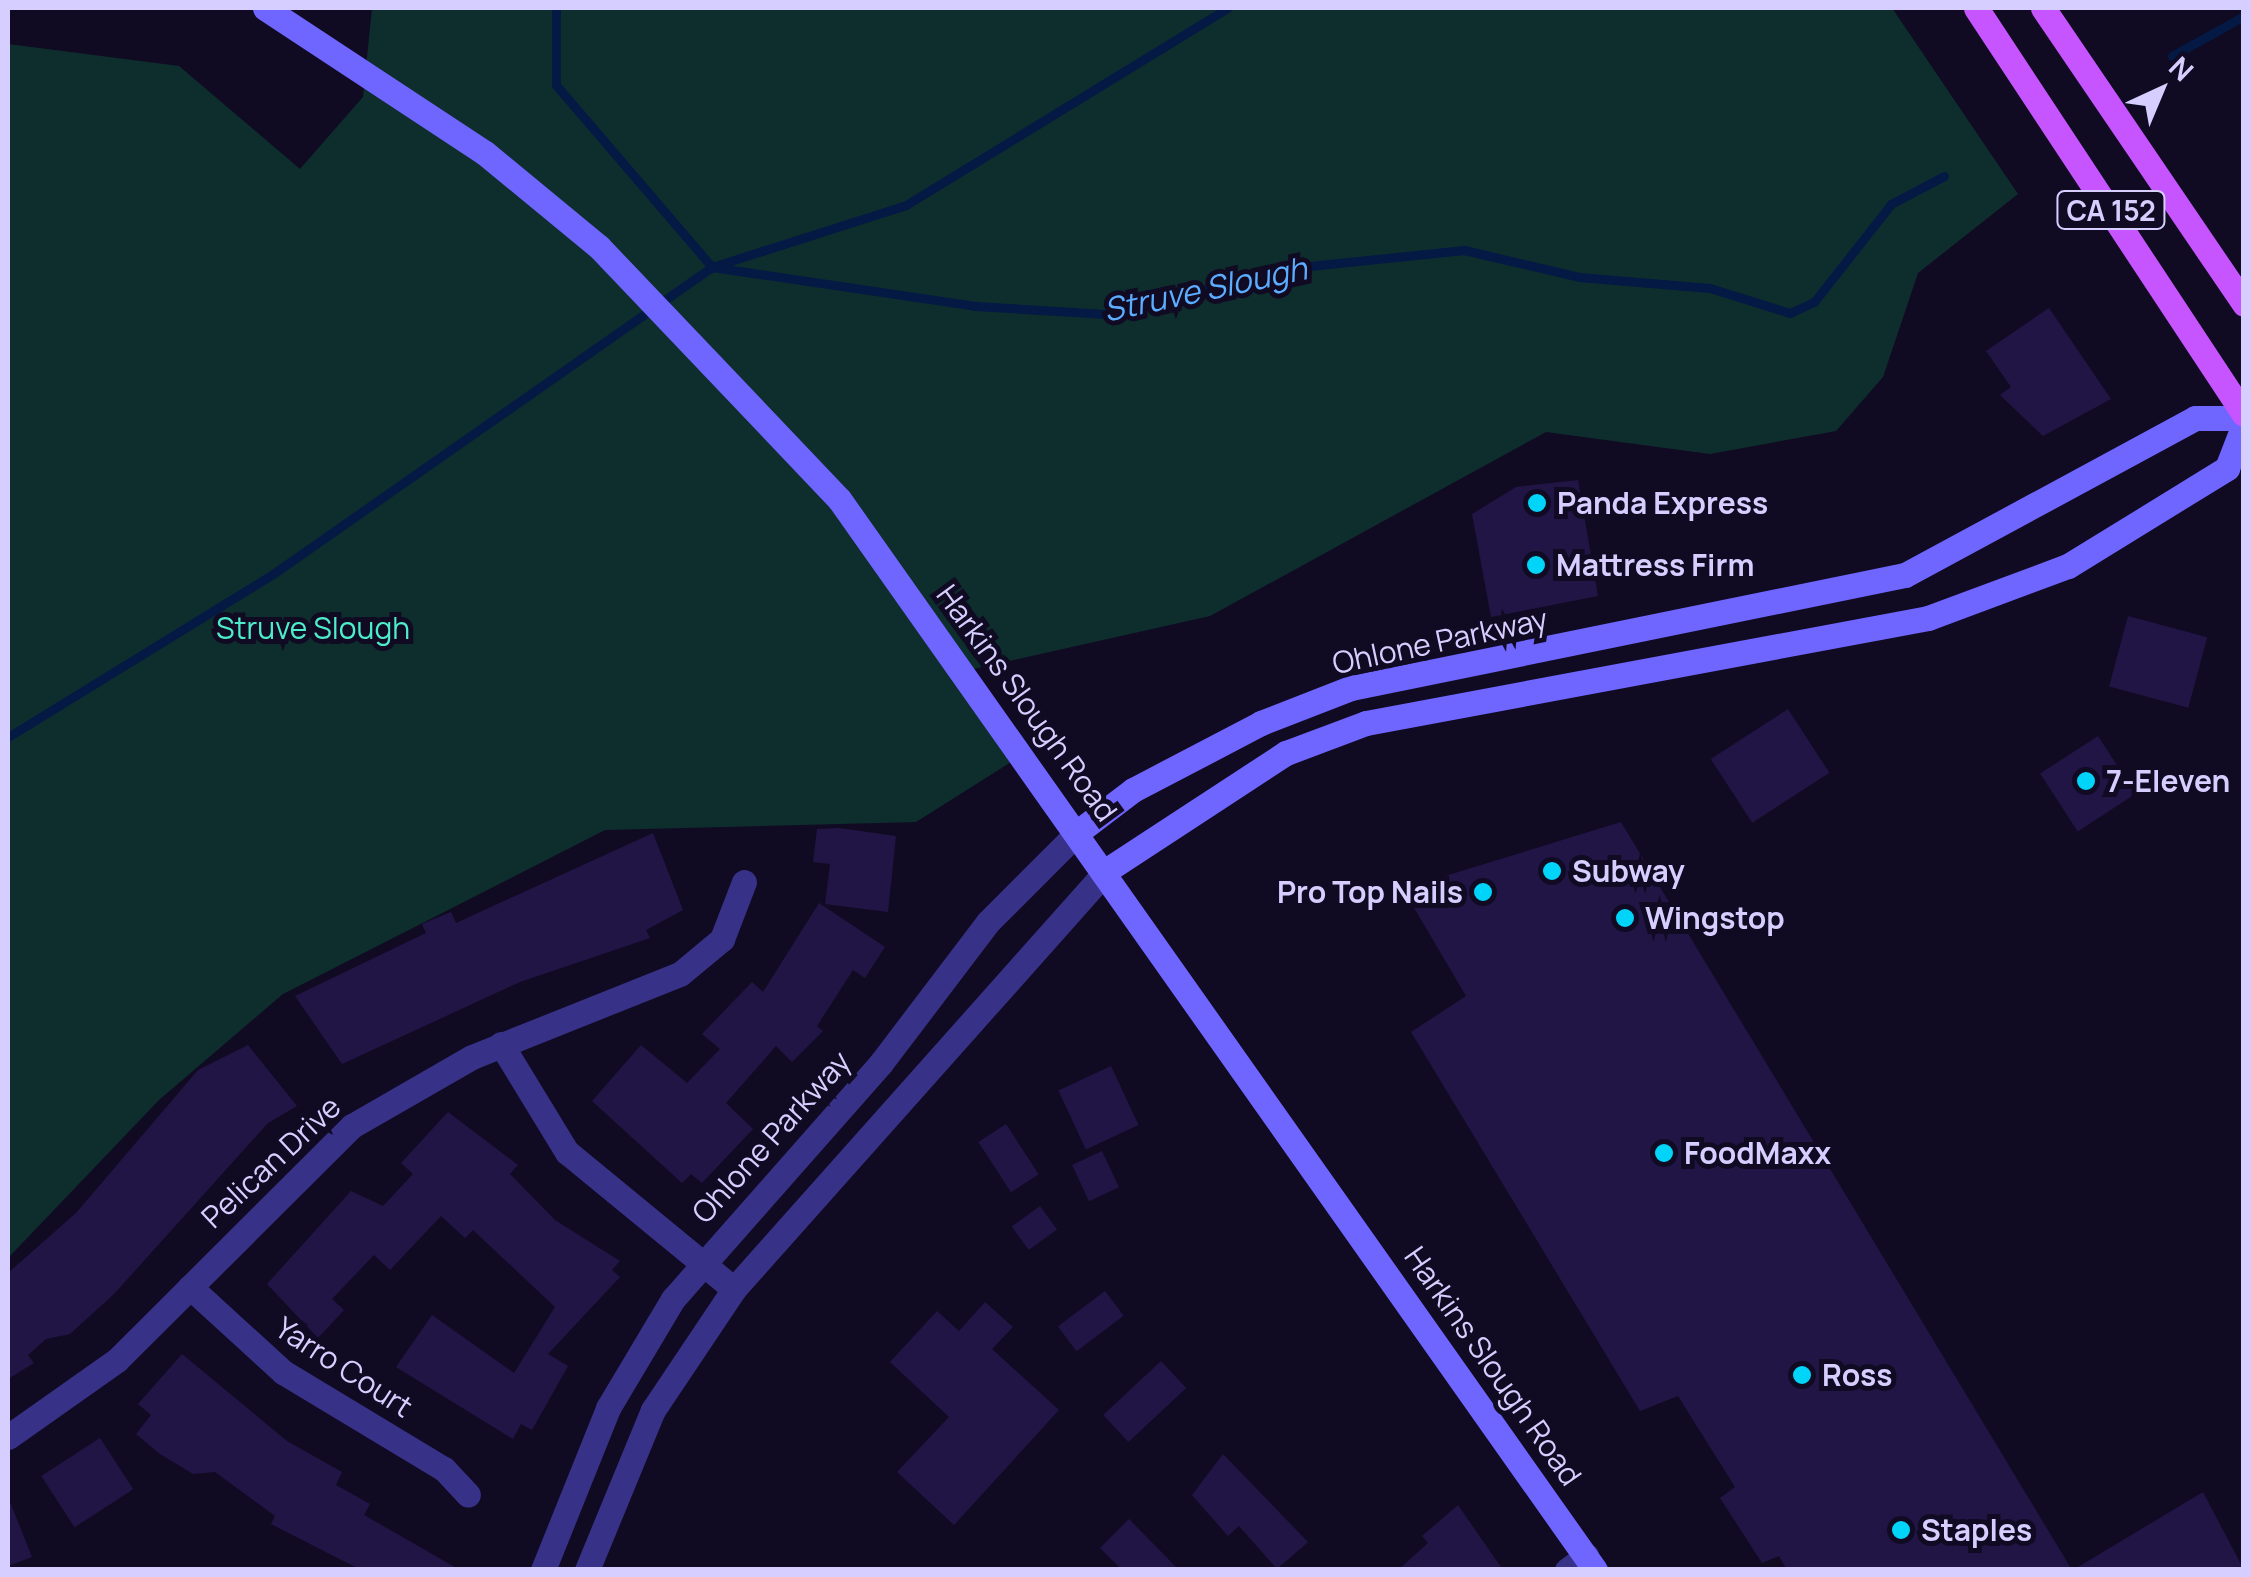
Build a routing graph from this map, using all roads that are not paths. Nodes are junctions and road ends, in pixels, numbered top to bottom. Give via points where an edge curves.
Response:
1 (265, 8) edge
2 (1976, 8) edge
3 (2043, 8) edge
4 (2244, 304) edge
5 (2244, 419) edge
6 (1080, 830) junction
7 (1106, 870) junction
8 (744, 882) dead end
9 (500, 1044) junction
10 (702, 1262) junction
11 (190, 1288) junction
12 (734, 1289) junction
13 (8, 1438) edge
14 (468, 1495) dead end
15 (1582, 1565) edge
16 (544, 1570) edge
17 (588, 1570) edge

1 - 6 main road, Harkins Slough Road via 313,34 598,246 741,388 840,499
2 - 5 main road, CA 152
3 - 4 main road, CA 152
5 - 6 main road, Ohlone Parkway via 2195,418 1904,575 1351,688 1261,723 1133,790
5 - 7 main road via 2227,468 2068,566 1928,618 1366,723 1286,753
6 - 7 main road, Harkins Slough Road
6 - 10 street, Ohlone Parkway via 988,922 880,1063
7 - 12 street
7 - 15 main road, Harkins Slough Road
8 - 9 street, Pelican Drive via 722,939 680,974 628,1002
9 - 10 street via 566,1152
9 - 11 street, Pelican Drive via 352,1126
10 - 12 street
10 - 16 street, Ohlone Parkway via 623,1378
11 - 13 street, Pelican Drive via 98,1376
11 - 14 street, Yarro Court via 283,1372 444,1469
12 - 17 street via 653,1410

